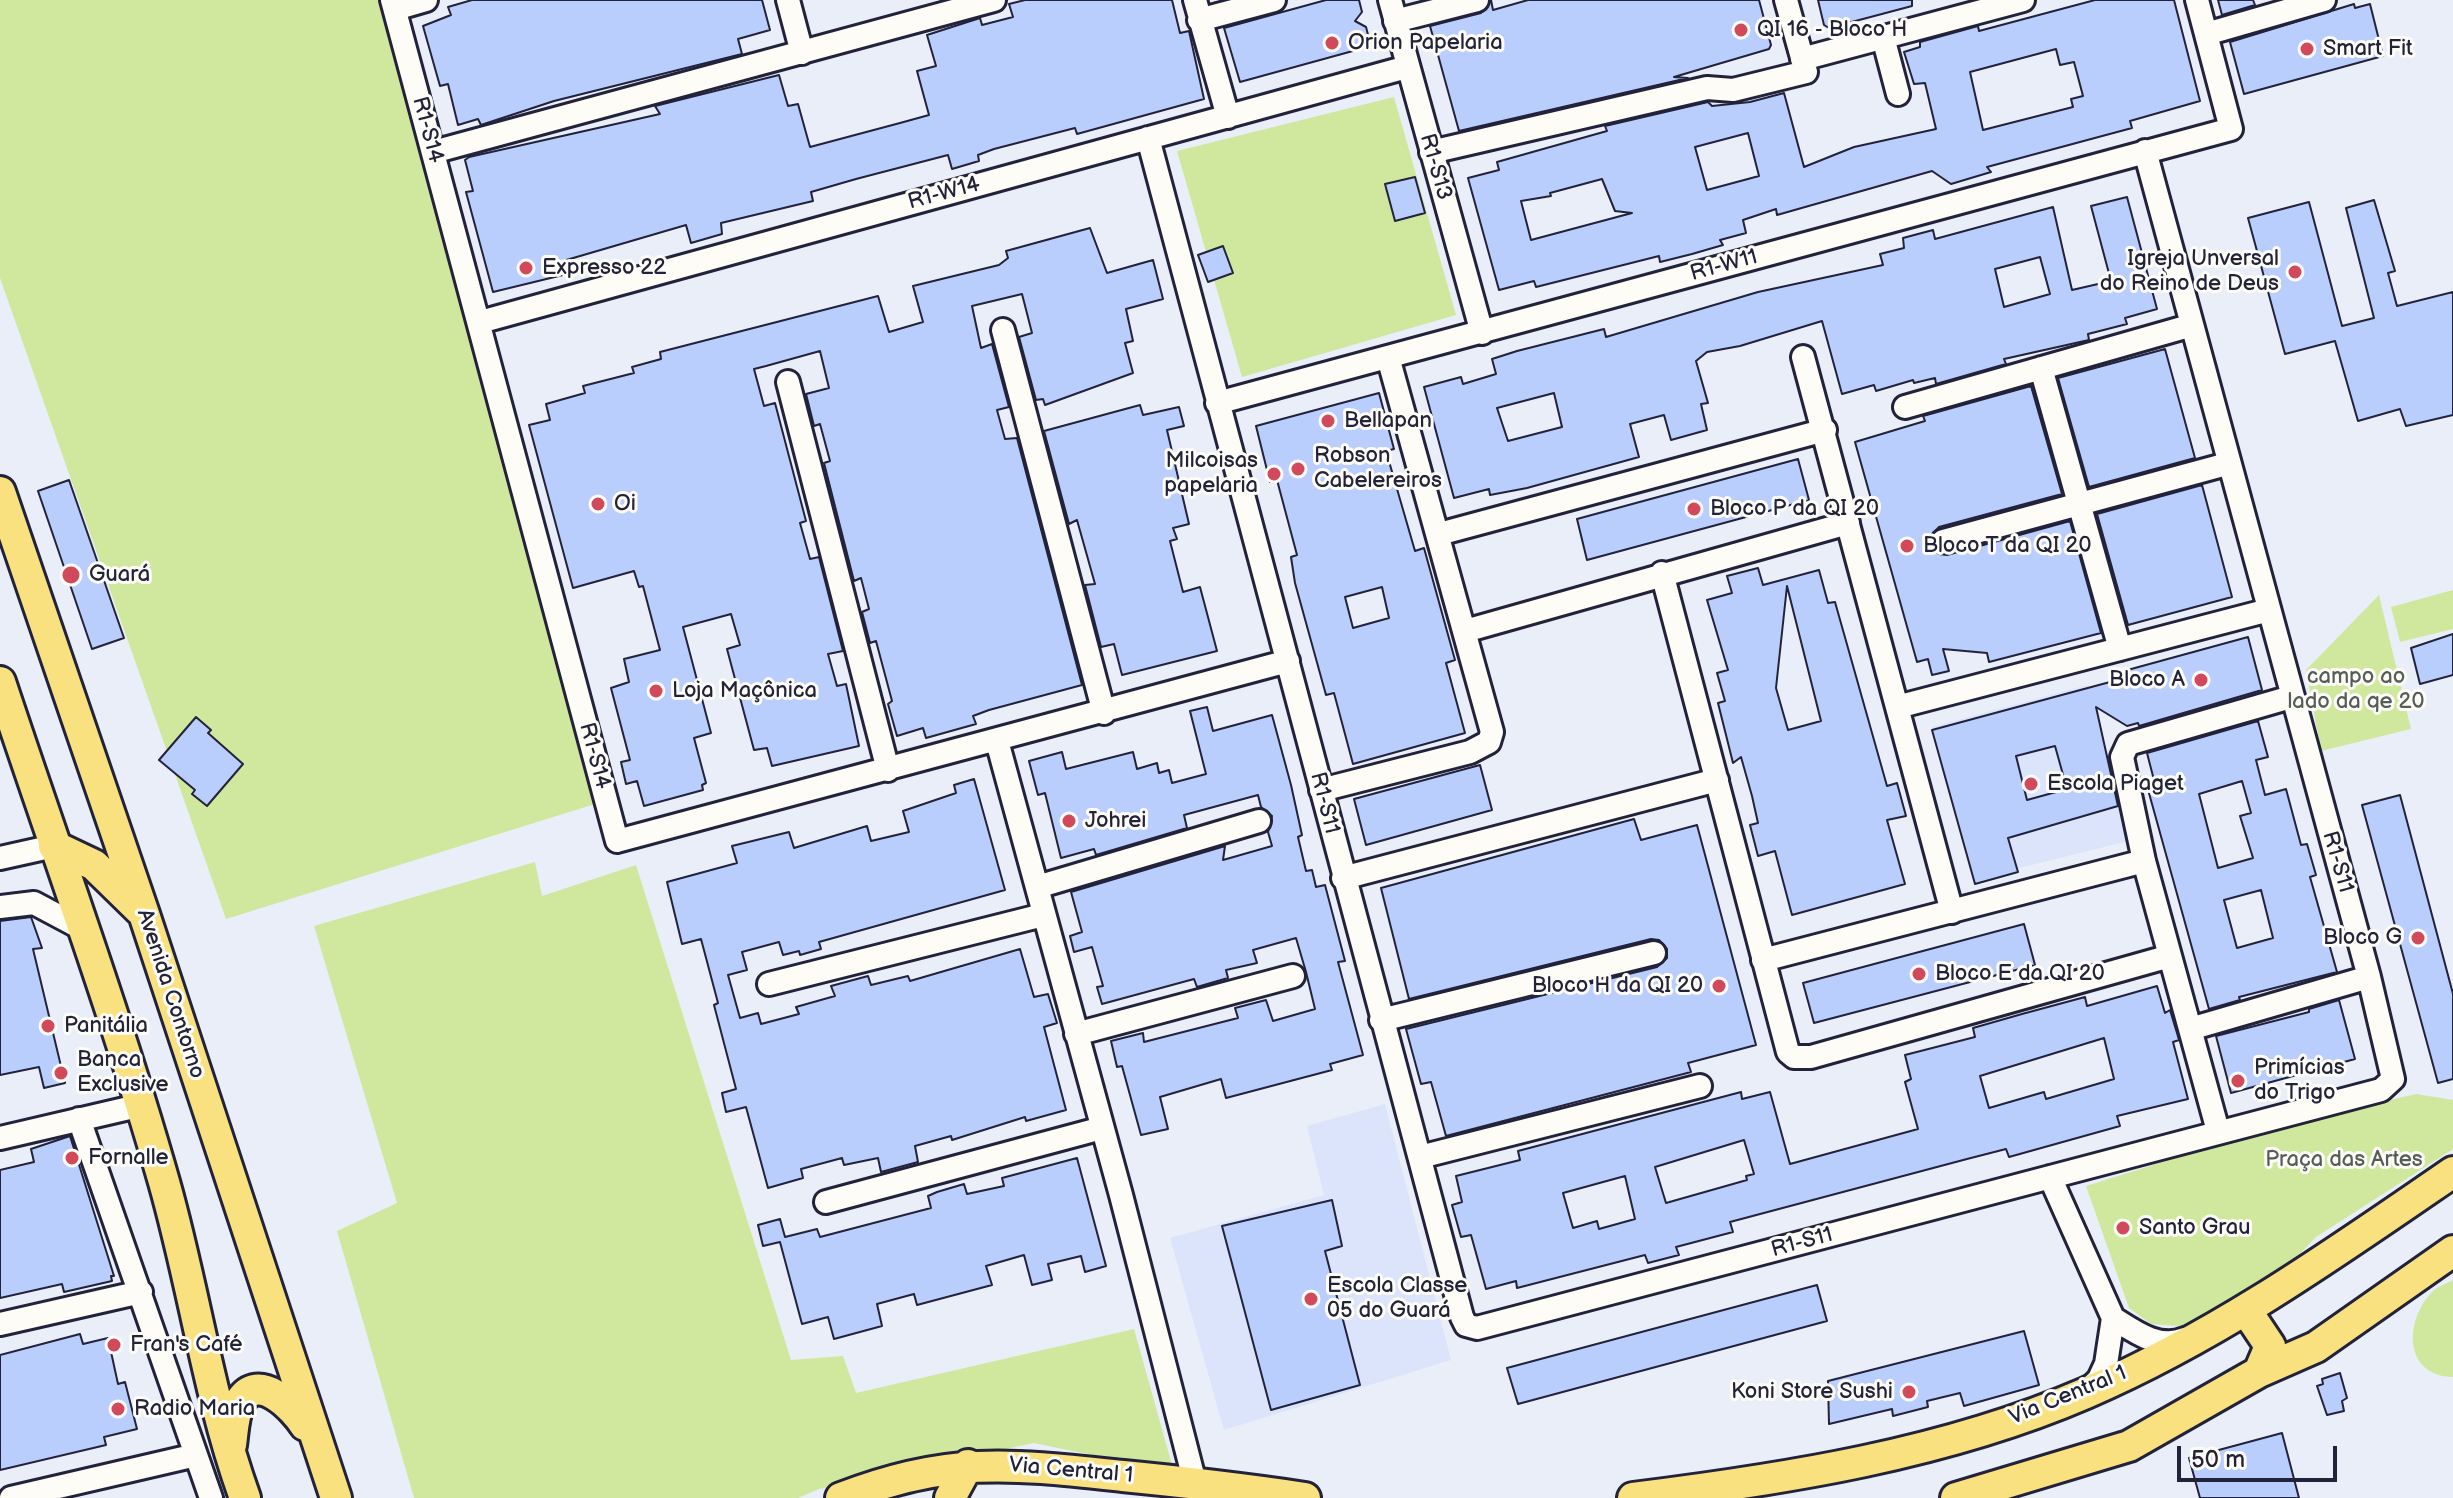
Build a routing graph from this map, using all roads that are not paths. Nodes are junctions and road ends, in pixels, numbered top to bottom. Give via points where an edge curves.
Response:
1 (426, 0) edge
2 (788, 0) edge
3 (994, 0) edge
4 (1274, 0) edge
5 (1477, 0) edge
6 (1786, 0) edge
7 (2023, 0) edge
8 (2197, 0) edge
9 (2324, 0) edge
10 (394, 4) edge
11 (1197, 10) edge
12 (1393, 11) edge
13 (2206, 34) junction
14 (1883, 37) junction
15 (802, 53) junction
16 (1802, 59) junction
17 (1407, 67) junction
18 (1898, 94) dead end
19 (1228, 117) junction
20 (1148, 138) junction
21 (2145, 151) junction
22 (433, 152) junction
23 (1431, 152) junction
24 (480, 322) junction
25 (2189, 326) junction
26 (1003, 330) dead end
27 (1482, 333) junction
28 (1388, 357) junction
29 (1803, 357) dead end
30 (2041, 368) junction
31 (788, 382) dead end
32 (1217, 403) junction
33 (1905, 407) dead end
34 (1825, 430) junction
35 (2227, 464) junction
36 (0, 492) edge
37 (2081, 504) junction
38 (1848, 523) junction
39 (1439, 534) junction
40 (1943, 541) dead end
41 (1662, 573) junction
42 (2269, 610) junction
43 (1465, 631) junction
44 (2120, 649) junction
45 (1288, 661) junction
46 (0, 682) edge
47 (2291, 697) junction
48 (1897, 707) junction
49 (1104, 713) junction
50 (997, 741) junction
51 (888, 770) junction
52 (1717, 780) junction
53 (1321, 790) junction
54 (1259, 821) dead end
55 (54, 846) junction
56 (0, 858) edge
57 (2144, 861) junction
58 (1343, 878) junction
59 (1037, 887) junction
60 (0, 907) edge
61 (1952, 912) junction
62 (144, 914) junction
63 (1043, 915) junction
64 (81, 928) junction
65 (1654, 953) dead end
66 (2170, 956) junction
67 (1763, 960) junction
68 (1293, 976) dead end
69 (2369, 977) junction
70 (769, 984) dead end
71 (1381, 1020) junction
72 (2190, 1029) junction
73 (1076, 1034) junction
74 (1700, 1086) dead end
75 (142, 1105) junction
76 (79, 1119) junction
77 (1102, 1128) junction
78 (2218, 1131) junction
79 (0, 1138) edge
80 (1420, 1157) junction
81 (2453, 1172) edge
82 (2050, 1177) junction
83 (826, 1202) dead end
84 (2453, 1251) edge
85 (141, 1292) junction
86 (2246, 1310) junction
87 (2113, 1318) junction
88 (0, 1324) edge
89 (2207, 1330) junction
90 (2259, 1372) junction
91 (2086, 1393) junction
92 (317, 1443) junction
93 (196, 1455) junction
94 (230, 1456) junction
95 (968, 1465) junction
96 (1195, 1483) junction
97 (861, 1495) edge
98 (11, 1498) edge
99 (211, 1498) edge
100 (245, 1498) edge
101 (336, 1498) edge
102 (950, 1498) edge
103 (1305, 1498) edge
104 (1633, 1498) edge
105 (1956, 1498) edge

1 - 10 street
2 - 15 street
3 - 15 street
4 - 11 street
5 - 12 street
6 - 16 street
7 - 14 street
8 - 13 street
9 - 13 street
10 - 22 street, R1-S14
11 - 19 street
12 - 17 street, R1-S13
13 - 21 street, R1-W11 via 2231,129
14 - 16 street
14 - 18 street
15 - 22 street
16 - 23 street via 1806,72 1777,80 1733,90 1707,88
17 - 19 street, R1-W14
17 - 23 street, R1-S13
19 - 20 street, R1-W14
20 - 24 street, R1-W14
20 - 32 street, R1-S11
21 - 25 street, R1-S11
21 - 27 street, R1-W11
22 - 24 street, R1-S14
23 - 27 street, R1-S13
24 - 51 street, R1-S14 via 617,841
25 - 30 street
25 - 35 street, R1-S11
26 - 49 street
27 - 28 street, R1-W11
28 - 32 street, R1-W11
28 - 39 street
29 - 34 street
30 - 33 street
30 - 37 street
31 - 51 street
32 - 45 street, R1-S11
34 - 38 street
34 - 39 street
35 - 37 street
35 - 42 street, R1-S11
36 - 62 main road, Avenida Contorno
37 - 40 street
37 - 44 street
38 - 41 street
38 - 48 street
39 - 43 street
41 - 43 street
41 - 52 street
42 - 44 street
42 - 47 street, R1-S11
43 - 53 street via 1491,721 1489,742 1470,752
44 - 48 street
45 - 49 street, R1-S14
45 - 53 street, R1-S11
46 - 55 main road
47 - 57 street via 2128,744 2122,763
47 - 69 street, R1-S11
48 - 61 street
49 - 50 street, R1-S14
50 - 51 street, R1-S14
50 - 59 street
52 - 58 street
52 - 67 street
53 - 58 street, R1-S11
54 - 59 street
55 - 56 street
55 - 62 main road via 94,865
55 - 64 main road
57 - 61 street
57 - 66 street
58 - 71 street, R1-S11
59 - 63 street
60 - 64 street via 34,903
61 - 67 street
62 - 92 main road, Avenida Contorno
63 - 70 street
63 - 73 street
64 - 75 main road
65 - 71 street
66 - 67 street via 1802,1058 1788,1052
66 - 72 street
68 - 73 street
69 - 72 street
69 - 78 street, R1-S11 via 2393,1072 2388,1085
71 - 80 street, R1-S11
72 - 78 street
73 - 77 street
74 - 80 street
75 - 76 street
75 - 94 main road via 181,1240
76 - 79 street
76 - 85 street
77 - 83 street
77 - 96 street
78 - 82 street, R1-S11
80 - 82 street, R1-S11 via 1462,1317 1466,1325 1477,1328
81 - 86 main road, Via Central 1
82 - 87 street
84 - 90 main road via 2316,1347
85 - 88 street
85 - 93 street
86 - 89 main road, Via Central 1
86 - 90 main road via 2270,1346
87 - 89 street via 2155,1341 2177,1343
87 - 91 street via 2106,1364
89 - 91 main road, Via Central 1
90 - 105 main road via 2129,1446
91 - 104 main road, Via Central 1 via 1901,1452
92 - 94 main road via 281,1396 251,1392 235,1414
92 - 101 main road, Avenida Contorno
93 - 98 street
93 - 99 street
94 - 100 main road
95 - 96 main road, Via Central 1 via 1023,1464
95 - 97 main road, Via Central 1 via 921,1472
95 - 102 main road
96 - 103 main road, Via Central 1

